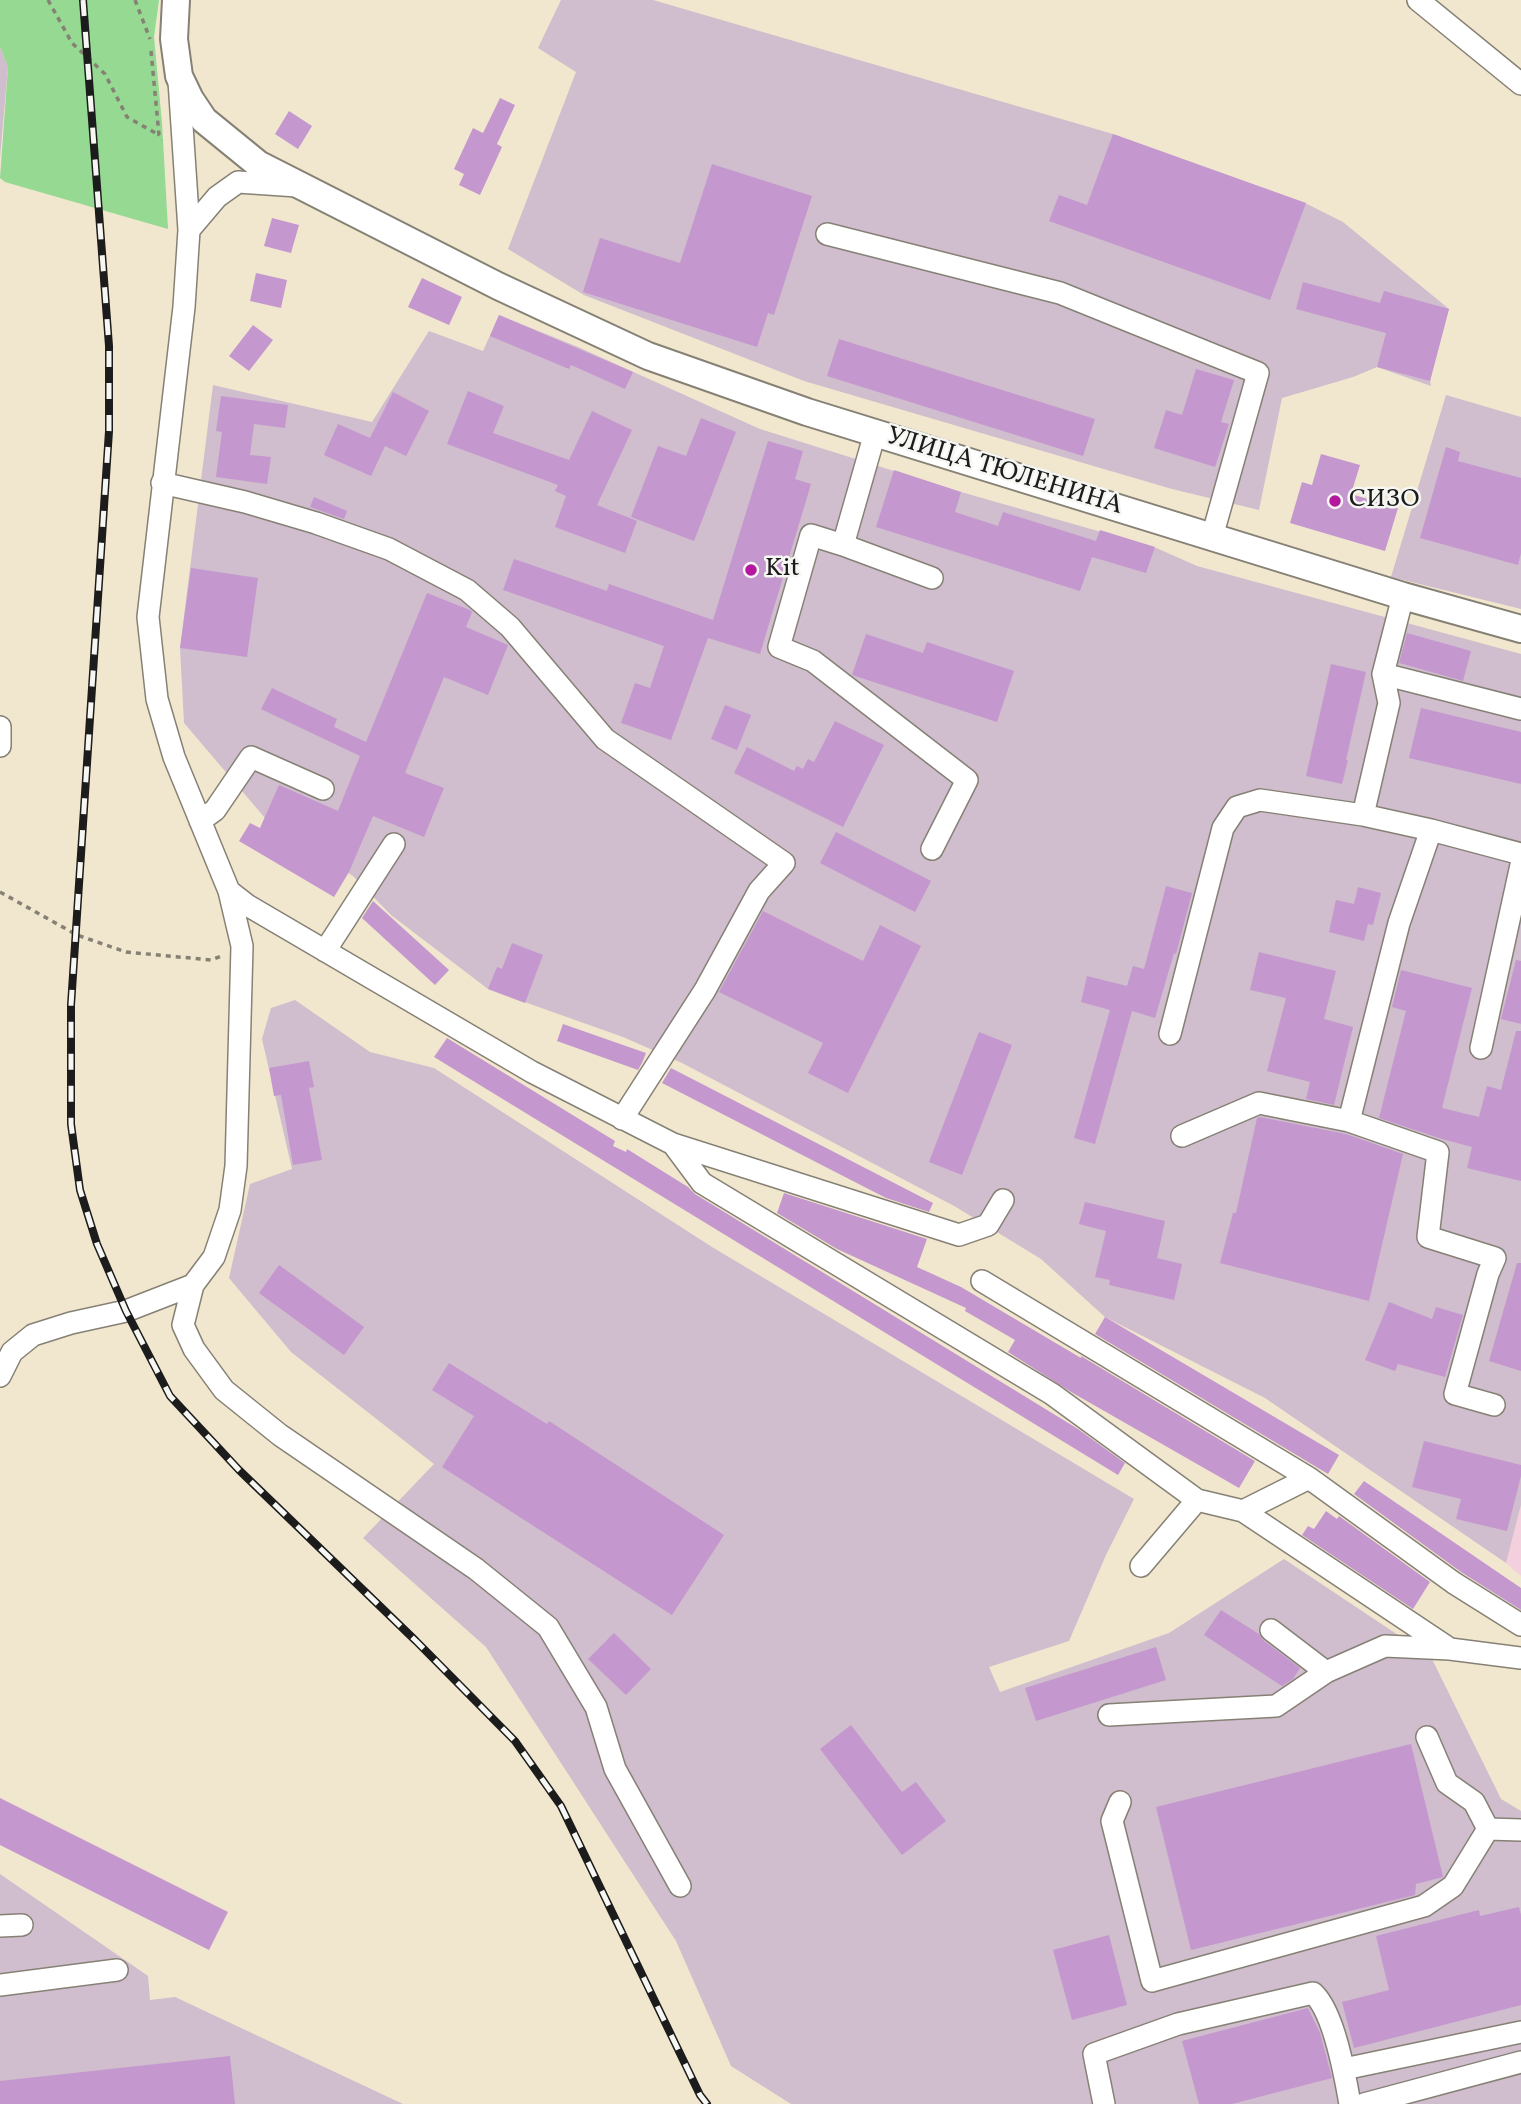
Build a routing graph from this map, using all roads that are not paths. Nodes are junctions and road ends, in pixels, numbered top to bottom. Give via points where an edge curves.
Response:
1 (176, 0) edge
2 (1418, 0) edge
3 (178, 76) junction
4 (1521, 84) edge
5 (303, 186) junction
6 (189, 230) junction
7 (827, 234) dead end
8 (875, 433) junction
9 (162, 483) junction
10 (1212, 537) junction
11 (843, 545) junction
12 (932, 578) dead end
13 (1403, 596) junction
14 (1521, 629) edge
15 (1383, 674) junction
16 (1521, 709) edge
17 (0, 727) edge
18 (0, 746) edge
19 (323, 789) dead end
20 (1363, 815) junction
21 (200, 821) junction
22 (1430, 830) junction
23 (394, 844) dead end
24 (933, 849) dead end
25 (1521, 854) edge
26 (1521, 865) edge
27 (229, 891) junction
28 (324, 951) junction
29 (1170, 1034) dead end
30 (1481, 1048) dead end
31 (622, 1119) junction
32 (1349, 1121) junction
33 (1182, 1136) dead end
34 (673, 1144) junction
35 (1003, 1200) dead end
36 (982, 1282) dead end
37 (193, 1285) junction
38 (0, 1376) edge
39 (1494, 1405) dead end
40 (1309, 1478) junction
41 (1197, 1500) junction
42 (1243, 1511) junction
43 (1141, 1566) dead end
44 (1521, 1625) edge
45 (1271, 1630) dead end
46 (1450, 1650) junction
47 (1521, 1658) edge
48 (1326, 1672) junction
49 (1109, 1715) dead end
50 (1427, 1737) dead end
51 (1120, 1802) dead end
52 (1488, 1829) junction
53 (1521, 1830) edge
54 (680, 1886) dead end
55 (22, 1925) dead end
56 (0, 1926) edge
57 (117, 1970) dead end
58 (0, 1985) edge
59 (1521, 2032) edge
60 (1521, 2062) edge
61 (1344, 2069) junction
62 (1104, 2104) edge
63 (1350, 2104) edge
64 (1364, 2104) edge

1 - 3 main road
2 - 4 street
3 - 5 main road, УЛИЦА ТЮЛЕНИНА via 204,120 258,164
3 - 6 street
5 - 6 street via 238,182 217,197
5 - 8 main road, УЛИЦА ТЮЛЕНИНА via 498,286 648,356
6 - 9 street
7 - 10 street via 1060,293 1258,373
8 - 10 main road, УЛИЦА ТЮЛЕНИНА
8 - 11 street
9 - 21 street via 148,617 157,699
9 - 31 street via 316,523 389,549 467,590 510,627 605,739 785,863 759,891 705,990
10 - 13 main road, УЛИЦА ТЮЛЕНИНА
11 - 12 street
11 - 24 street via 811,535 779,647 813,661 967,780
13 - 14 main road, УЛИЦА ТЮЛЕНИНА
13 - 15 street
15 - 16 street
15 - 20 street via 1389,703
17 - 18 street
19 - 21 street via 251,757 215,810
20 - 22 street
20 - 29 street via 1260,800 1237,807 1223,828
21 - 27 street
22 - 25 street
22 - 32 street via 1399,923
23 - 28 street
26 - 30 street
27 - 28 street
27 - 37 street via 242,946 235,1177 230,1210 214,1257
28 - 31 street
31 - 34 street
32 - 33 street via 1259,1103
32 - 39 street via 1438,1153 1428,1237 1495,1258 1455,1394
34 - 35 street via 959,1235 988,1224
34 - 41 street via 702,1183 1052,1394
36 - 40 street
37 - 38 street via 126,1311 33,1335 12,1352
37 - 54 street via 183,1325 194,1349 224,1390 290,1442 476,1569 548,1627 596,1707 615,1769
40 - 42 street
40 - 44 street via 1454,1583
41 - 42 street
41 - 43 street
42 - 46 street
45 - 48 street
46 - 47 street
46 - 48 street via 1385,1646
48 - 49 street via 1276,1706
50 - 52 street via 1447,1783 1475,1802
51 - 52 street via 1112,1821 1152,1981 1424,1906 1453,1886
52 - 53 street
55 - 56 street
57 - 58 street
59 - 61 street
60 - 64 street
61 - 62 street via 1322,2002 1313,1993 1178,2024 1094,2054
61 - 63 street

